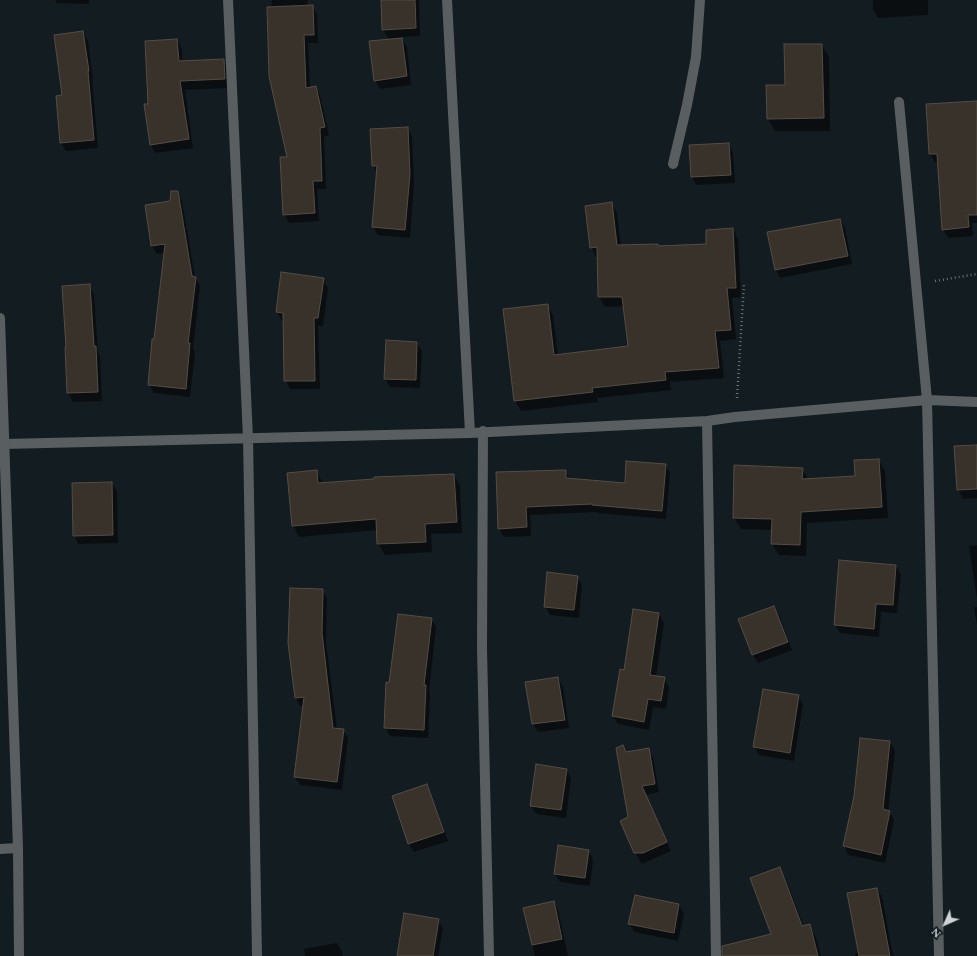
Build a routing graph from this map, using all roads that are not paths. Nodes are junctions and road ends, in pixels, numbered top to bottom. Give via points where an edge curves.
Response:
1 (228, 0) edge
2 (447, 0) edge
3 (700, 0) edge
4 (899, 102) dead end
5 (673, 164) dead end
6 (0, 318) edge
7 (927, 400) junction
8 (977, 402) edge
9 (707, 421) junction
10 (470, 432) junction
11 (483, 432) junction
12 (248, 438) junction
13 (4, 444) junction
14 (18, 848) junction
15 (0, 849) edge
16 (19, 956) edge
17 (257, 956) edge
18 (489, 956) edge
19 (716, 956) edge
20 (939, 956) edge

1 - 12 street
2 - 10 street
3 - 5 street via 696,57
4 - 7 street
6 - 13 street
7 - 8 street
7 - 9 street
7 - 20 street
9 - 11 street
9 - 19 street
10 - 11 street
10 - 12 street
11 - 18 street via 482,648
12 - 13 street
12 - 17 street
13 - 14 street
14 - 15 street
14 - 16 street

